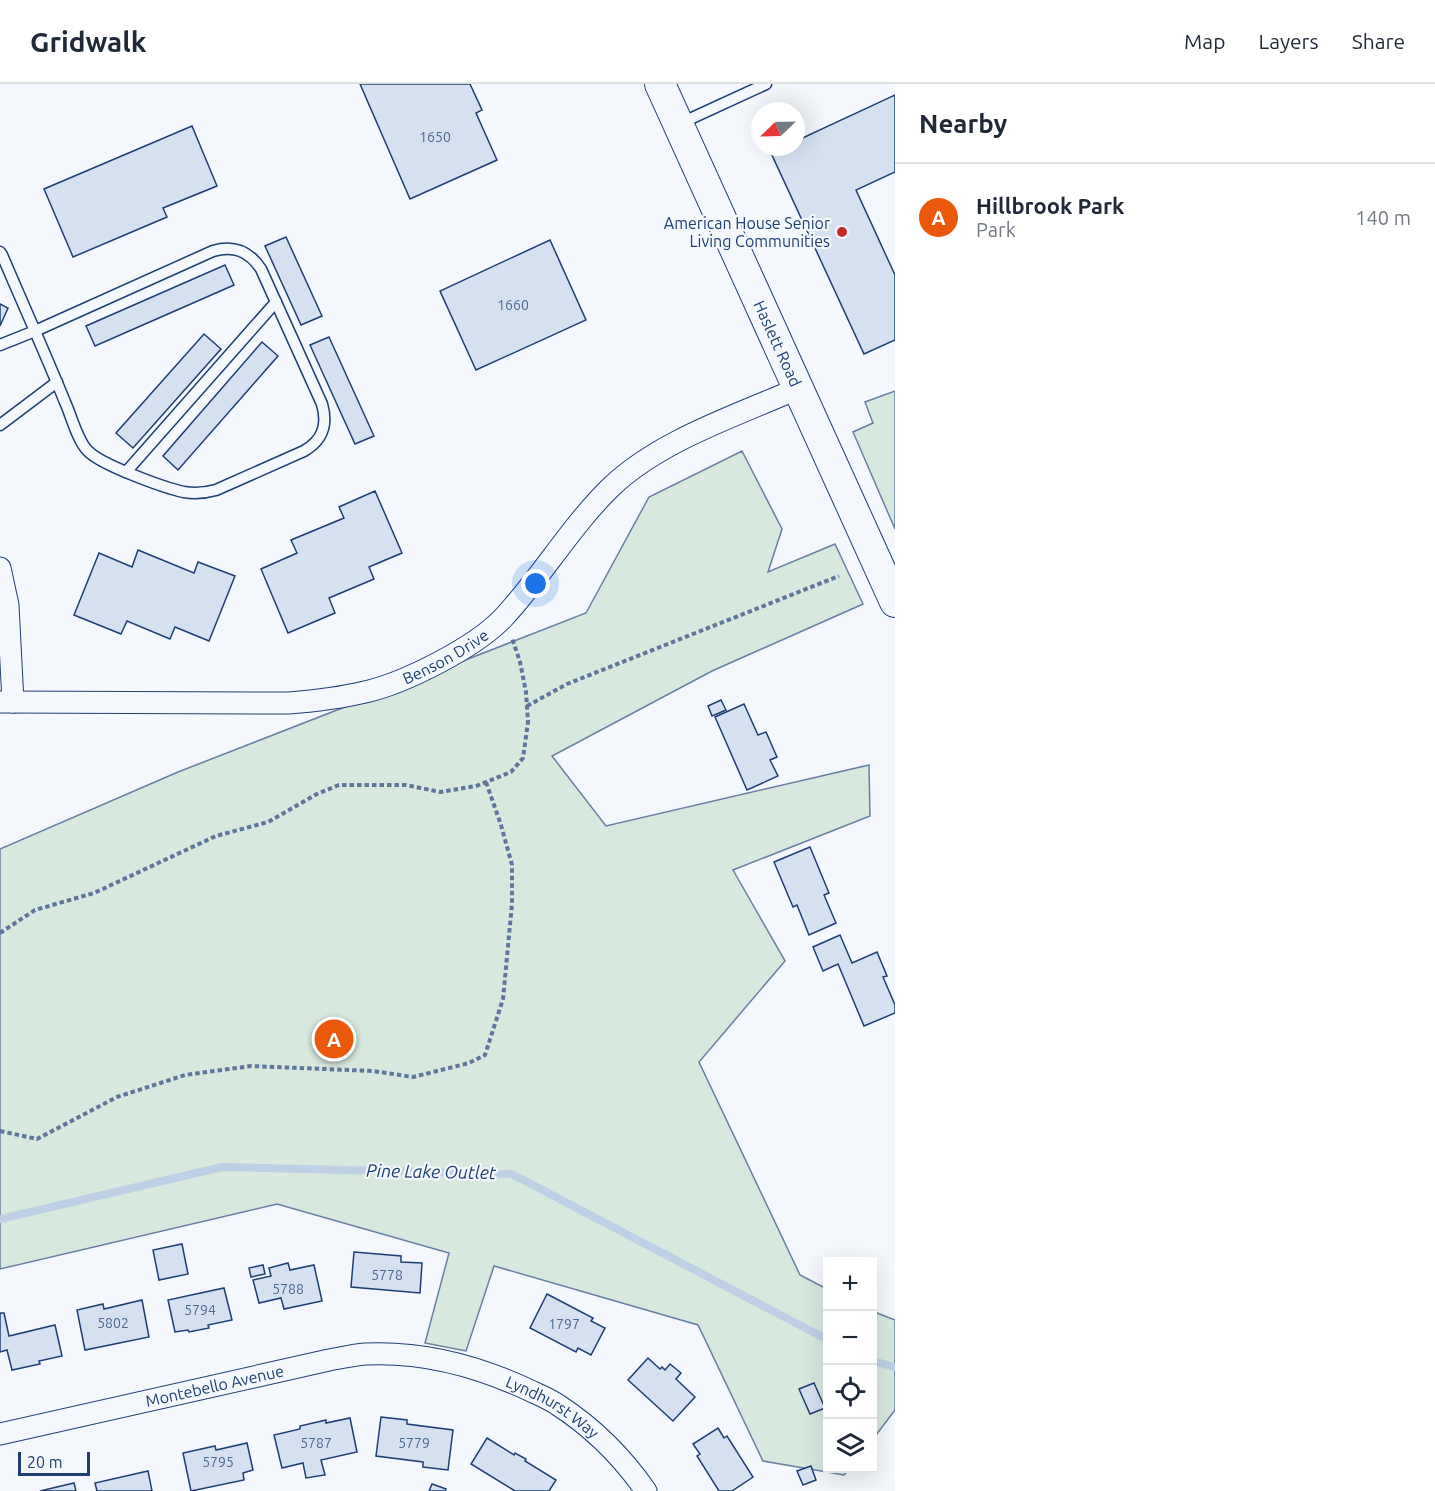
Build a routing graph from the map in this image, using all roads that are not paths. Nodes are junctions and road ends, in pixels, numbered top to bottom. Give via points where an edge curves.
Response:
1 (660, 84) edge
2 (766, 84) edge
3 (679, 124) junction
4 (0, 252) edge
5 (276, 302) junction
6 (35, 332) junction
7 (0, 345) edge
8 (57, 382) junction
9 (799, 387) junction
10 (0, 425) edge
11 (126, 472) junction
12 (0, 568) edge
13 (895, 602) edge
14 (7, 702) edge
15 (433, 1358) joint
16 (0, 1434) edge
17 (646, 1491) edge

1 - 3 main road, Haslett Road
2 - 3 lane
3 - 9 main road, Haslett Road
4 - 6 lane
5 - 6 lane via 255,260 236,248 224,248
5 - 11 lane
5 - 11 lane via 325,415 325,426 314,446 205,493 184,492
6 - 7 lane
6 - 8 lane
8 - 10 lane
8 - 11 lane via 86,450
9 - 13 main road, Haslett Road
9 - 14 street, Benson Drive via 648,457 591,510 502,618 463,649 367,692 289,703
12 - 14 street via 8,605
15 - 16 street, Montebello Avenue via 364,1354 329,1360
15 - 17 street, Lyndhurst Way via 514,1383 558,1404 623,1461

